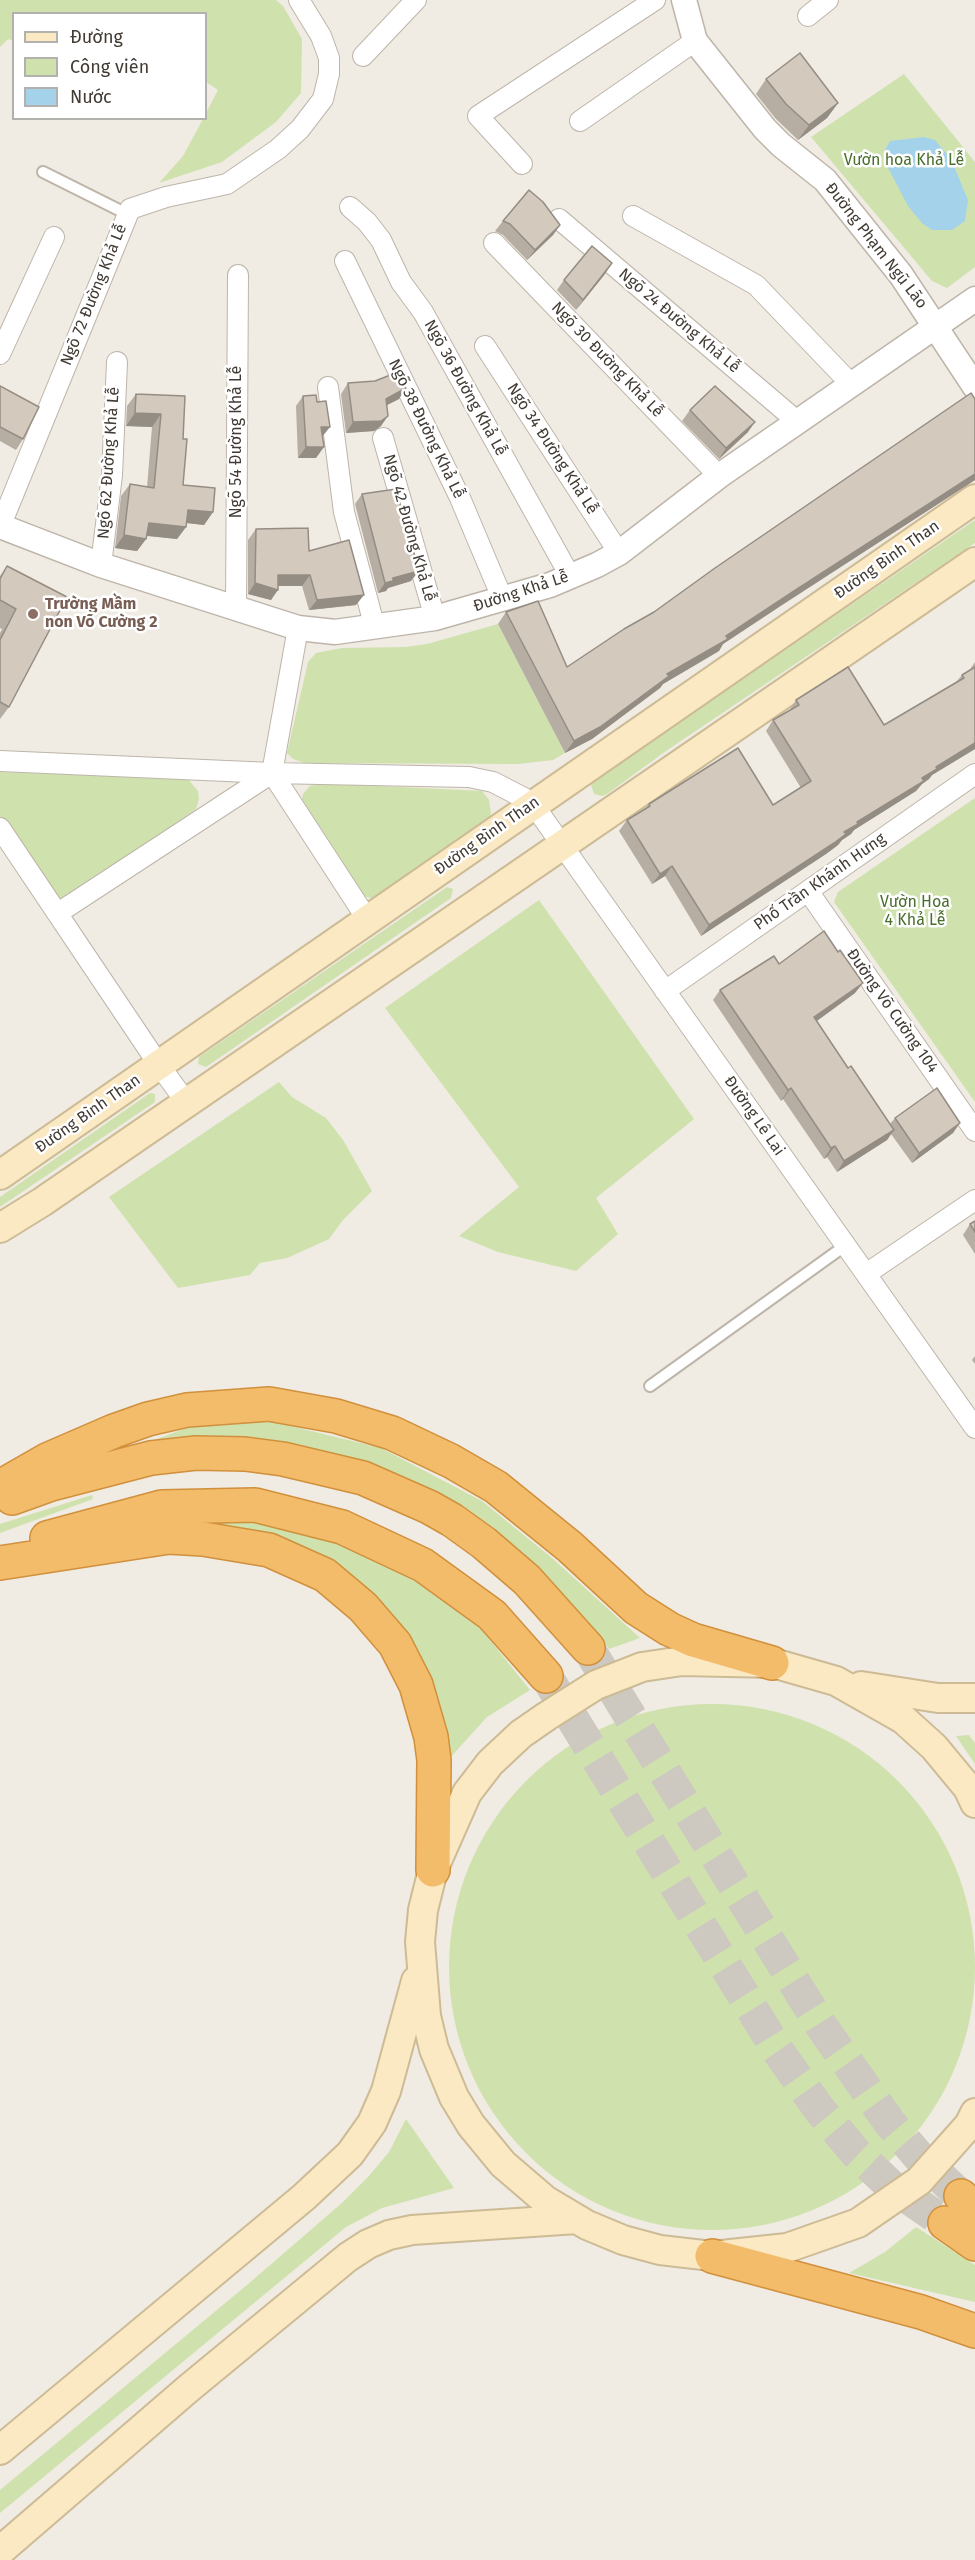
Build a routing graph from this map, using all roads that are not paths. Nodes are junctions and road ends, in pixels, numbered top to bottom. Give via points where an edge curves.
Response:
1 (299, 0) edge
2 (416, 0) edge
3 (655, 0) edge
4 (684, 0) edge
5 (828, 0) edge
6 (808, 16) dead end
7 (695, 41) junction
8 (363, 56) dead end
9 (580, 121) dead end
10 (522, 164) dead end
11 (43, 172) dead end
12 (350, 207) dead end
13 (127, 214) junction
14 (633, 216) dead end
15 (559, 219) edge
16 (54, 237) dead end
17 (494, 243) dead end
18 (345, 261) dead end
19 (238, 275) dead end
20 (975, 299) edge
21 (937, 327) junction
22 (485, 346) dead end
23 (0, 354) edge
24 (117, 362) dead end
25 (850, 384) junction
26 (328, 387) dead end
27 (975, 387) edge
28 (798, 422) junction
29 (383, 438) dead end
30 (719, 476) junction
31 (975, 500) edge
32 (0, 526) edge
33 (619, 552) junction
34 (975, 562) edge
35 (101, 565) junction
36 (570, 576) junction
37 (503, 600) junction
38 (236, 609) junction
39 (435, 618) junction
40 (298, 628) junction
41 (375, 628) junction
42 (0, 761) edge
43 (272, 773) junction
44 (975, 774) edge
45 (533, 804) junction
46 (0, 828) edge
47 (562, 844) junction
48 (808, 891) junction
49 (58, 913) junction
50 (367, 919) junction
51 (665, 991) junction
52 (159, 1065) junction
53 (186, 1102) junction
54 (975, 1131) edge
55 (0, 1175) edge
56 (975, 1200) edge
57 (0, 1228) edge
58 (846, 1245) junction
59 (866, 1274) junction
60 (650, 1386) dead end
61 (975, 1428) edge
62 (0, 1487) edge
63 (0, 1502) edge
64 (0, 1555) edge
65 (0, 1563) edge
66 (588, 1648) tunnel mouth
67 (772, 1663) junction
68 (546, 1676) tunnel mouth
69 (836, 1681) junction
70 (975, 1698) edge
71 (975, 1803) edge
72 (433, 1870) junction
73 (421, 1965) junction
74 (975, 2113) edge
75 (964, 2207) edge
76 (577, 2219) junction
77 (975, 2237) edge
78 (975, 2244) edge
79 (712, 2256) junction
80 (818, 2286) junction
81 (975, 2310) edge
82 (975, 2331) edge
83 (0, 2450) edge
84 (0, 2551) edge

1 - 13 street, Ngõ 72 Đường Khả Lễ via 321,36 329,58 323,99 307,120 278,149 227,184 135,206
2 - 8 street
3 - 10 street via 478,116
4 - 7 street, Đường Phạm Ngũ Lão
5 - 6 street
7 - 9 street
7 - 21 street, Đường Phạm Ngũ Lão via 765,129 825,180 901,274
11 - 13 lane
12 - 36 street, Ngõ 36 Đường Khả Lễ via 381,240
13 - 32 street, Ngõ 72 Đường Khả Lễ
14 - 25 street via 756,285
15 - 28 street, Ngõ 24 Đường Khả Lễ
16 - 23 street
17 - 30 street, Ngõ 30 Đường Khả Lễ
18 - 37 street, Ngõ 38 Đường Khả Lễ via 460,498
19 - 38 street, Ngõ 54 Đường Khả Lễ
20 - 21 street, Đường Khả Lễ
21 - 25 street, Đường Khả Lễ
21 - 27 street, Đường Phạm Ngũ Lão
22 - 33 street, Ngõ 34 Đường Khả Lễ
24 - 35 street, Ngõ 62 Đường Khả Lễ via 112,475
25 - 28 street, Đường Khả Lễ
26 - 41 street via 344,512
28 - 30 street, Đường Khả Lễ
29 - 39 street, Ngõ 42 Đường Khả Lễ
30 - 33 street, Đường Khả Lễ
31 - 45 main road, Đường Bình Than
32 - 35 street, Đường Khả Lễ
33 - 36 street, Đường Khả Lễ
34 - 47 main road
35 - 38 street, Đường Khả Lễ
36 - 37 street, Đường Khả Lễ
37 - 39 street, Đường Khả Lễ
38 - 40 street, Đường Khả Lễ
39 - 41 street, Đường Khả Lễ
40 - 41 street, Đường Khả Lễ via 335,632
40 - 43 street
42 - 43 street
43 - 45 street via 469,777 505,787
43 - 49 street
43 - 50 street
44 - 48 street, Phố Trần Khánh Hưng
45 - 47 street, Đường Lê Lai
45 - 50 main road, Đường Bình Than
46 - 49 street
47 - 51 street, Đường Lê Lai
47 - 53 main road
48 - 51 street, Phố Trần Khánh Hưng
48 - 54 street, Đường Võ Cường 104
49 - 52 street
50 - 52 main road, Đường Bình Than
51 - 58 street, Đường Lê Lai
52 - 53 street
52 - 55 main road, Đường Bình Than
53 - 57 main road
56 - 59 street
58 - 59 street, Đường Lê Lai
58 - 60 lane
59 - 61 street, Đường Lê Lai
62 - 67 highway via 47,1460 114,1431 168,1414 269,1404 336,1416 392,1433 496,1487 636,1608 669,1629
63 - 66 highway via 51,1484 151,1458 196,1453 254,1455 363,1478 429,1507 484,1543 527,1580
64 - 68 highway via 66,1532 162,1507 255,1506 342,1527 423,1565 492,1615
65 - 72 highway via 169,1537 269,1550 325,1575 363,1607 395,1644 416,1685 434,1760
67 - 69 main road
67 - 72 main road via 682,1661 642,1667 596,1685 521,1734 490,1763 467,1793
69 - 70 main road via 938,1698
69 - 71 main road via 903,1719 934,1748 968,1788
72 - 73 main road via 421,1924
73 - 76 main road via 434,2049 460,2108 480,2138 513,2173 544,2200
73 - 83 main road via 386,2091 372,2123 350,2154 304,2197
74 - 79 main road via 920,2181 858,2223 787,2248
75 - 77 highway
75 - 78 highway
76 - 79 main road via 630,2242
76 - 84 main road via 419,2229 368,2244 189,2388
79 - 80 highway
80 - 81 highway via 921,2297
80 - 82 highway via 921,2312

